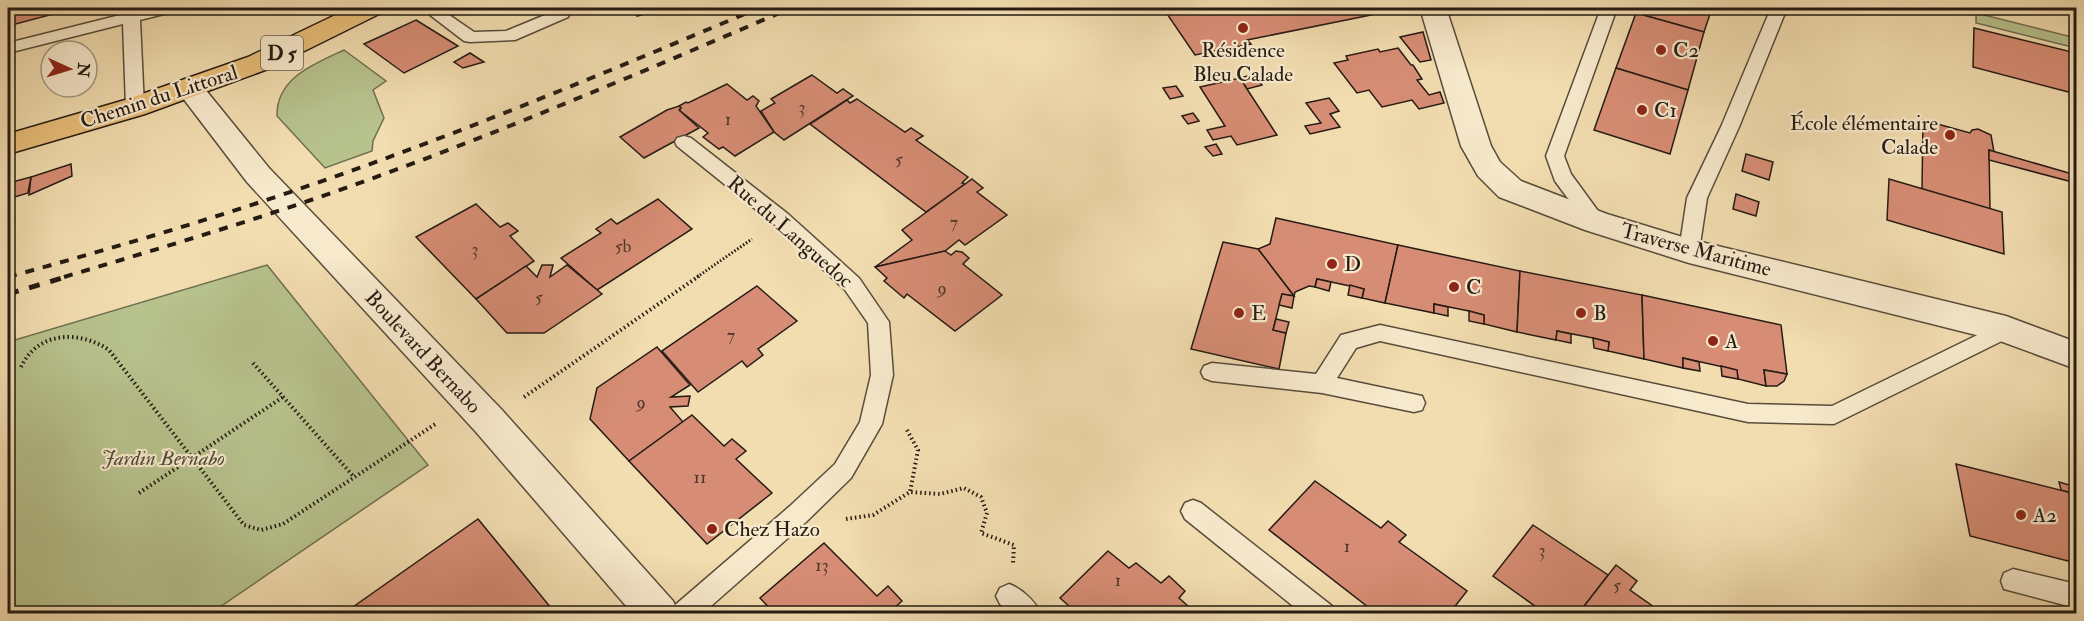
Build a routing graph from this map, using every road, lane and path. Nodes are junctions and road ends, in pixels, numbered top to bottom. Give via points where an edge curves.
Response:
1 (166, 8) edge
2 (370, 8) edge
3 (429, 8) edge
4 (1433, 8) edge
5 (1609, 8) edge
6 (1779, 8) edge
7 (562, 13) dead end
8 (131, 16) junction
9 (8, 48) edge
10 (190, 89) junction
11 (135, 107) junction
12 (684, 142) dead end
13 (8, 144) edge
14 (1596, 222) junction
15 (757, 236) dead end
16 (1689, 250) junction
17 (2006, 329) junction
18 (2076, 356) edge
19 (253, 363) dead end
20 (21, 367) dead end
21 (1212, 372) dead end
22 (1322, 384) junction
23 (283, 397) junction
24 (876, 398) junction
25 (1414, 403) dead end
26 (479, 411) junction
27 (191, 457) junction
28 (354, 477) junction
29 (910, 492) junction
30 (139, 493) dead end
31 (1192, 511) dead end
32 (798, 514) junction
33 (1014, 545) dead end
34 (2013, 580) dead end
35 (1009, 596) dead end
36 (2076, 596) edge
37 (659, 614) edge
38 (684, 614) edge
39 (1029, 614) edge
40 (1323, 614) edge

1 - 8 lane
2 - 10 main road, Chemin du Littoral / D 5 via 275,56
3 - 7 lane via 470,37 509,36
4 - 14 street, Traverse Maritime via 1476,146 1489,169 1510,189
5 - 14 lane via 1555,156 1562,176
6 - 16 lane via 1697,198
8 - 9 lane
8 - 11 lane
10 - 11 main road, Chemin du Littoral / D 5
10 - 26 street, Boulevard Bernabo via 258,175
11 - 13 main road, Chemin du Littoral / D 5
12 - 24 lane, Rue du Languedoc via 781,219 852,284 878,322 882,375
14 - 16 street, Traverse Maritime
15 - 26 path
16 - 17 street, Traverse Maritime
17 - 18 street, Traverse Maritime
17 - 22 lane via 1834,415 1748,413 1380,333 1349,341
19 - 23 path
20 - 27 path via 24,357 45,342 72,336 93,340 109,350
21 - 22 lane
22 - 25 lane
23 - 27 path
23 - 28 path
24 - 29 path via 898,414 918,450
24 - 32 lane, Rue du Languedoc via 871,424 843,471
26 - 28 path
26 - 37 street, Boulevard Bernabo
27 - 28 path via 244,525 261,530 282,524
27 - 30 path
29 - 32 path via 873,515 849,520
29 - 33 path via 940,494 964,489 981,497 987,513 981,533
31 - 40 lane
32 - 38 lane, Rue du Languedoc
34 - 36 lane
35 - 39 lane

